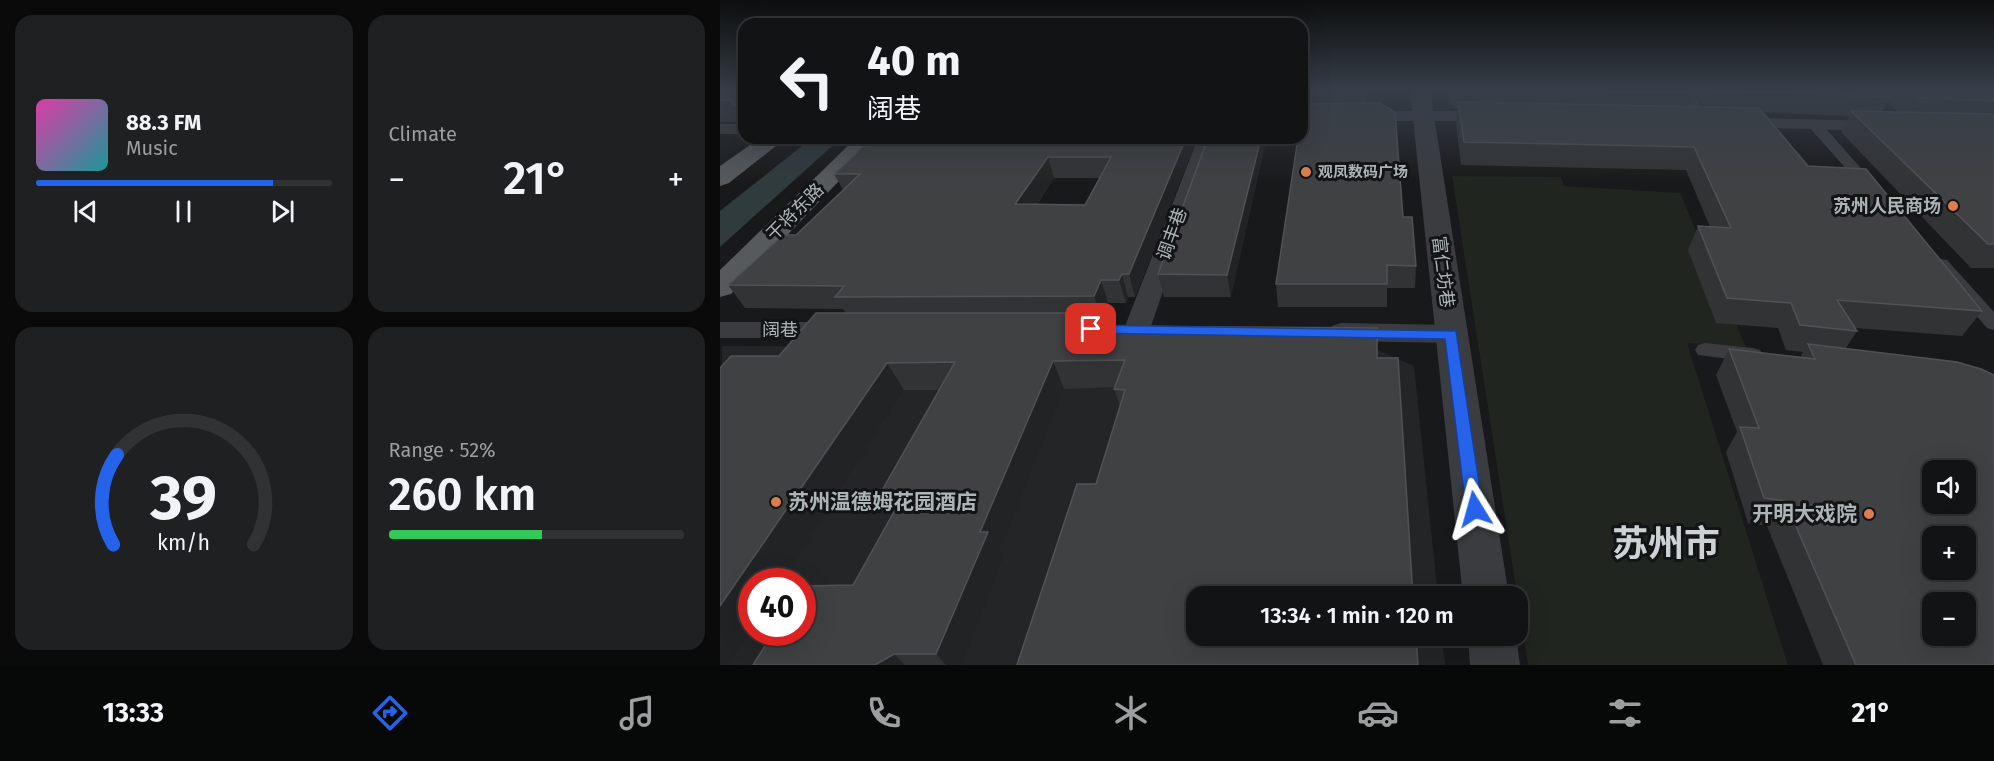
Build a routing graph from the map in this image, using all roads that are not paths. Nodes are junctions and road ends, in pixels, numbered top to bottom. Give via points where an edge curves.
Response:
1 (1423, 121) edge
2 (1678, 121) edge
3 (1861, 121) edge
4 (1701, 122) joint
5 (1814, 124) junction
6 (720, 129) edge
7 (738, 129) edge
8 (767, 144) edge
9 (863, 144) edge
10 (1205, 144) edge
11 (720, 178) edge
12 (1882, 200) edge
13 (1927, 249) edge
14 (720, 287) edge
15 (1972, 297) junction
16 (1994, 298) edge
17 (1994, 324) edge
18 (720, 330) edge
19 (863, 330) edge
20 (1136, 330) edge
21 (1311, 332) edge
22 (1451, 334) junction
23 (1705, 350) dead end
24 (1775, 358) edge
25 (1485, 586) edge
26 (1493, 646) edge
27 (1496, 665) edge

1 - 22 street, 富仁坊巷
2 - 4 street
3 - 5 street
4 - 5 street
5 - 12 street
6 - 7 street
8 - 11 main road
9 - 14 main road, 干将东路
10 - 20 street, 调丰巷
13 - 15 street
15 - 16 street
15 - 17 street
18 - 19 street, 阔巷
21 - 22 street
22 - 25 street, 富仁坊巷
23 - 24 street
26 - 27 street

